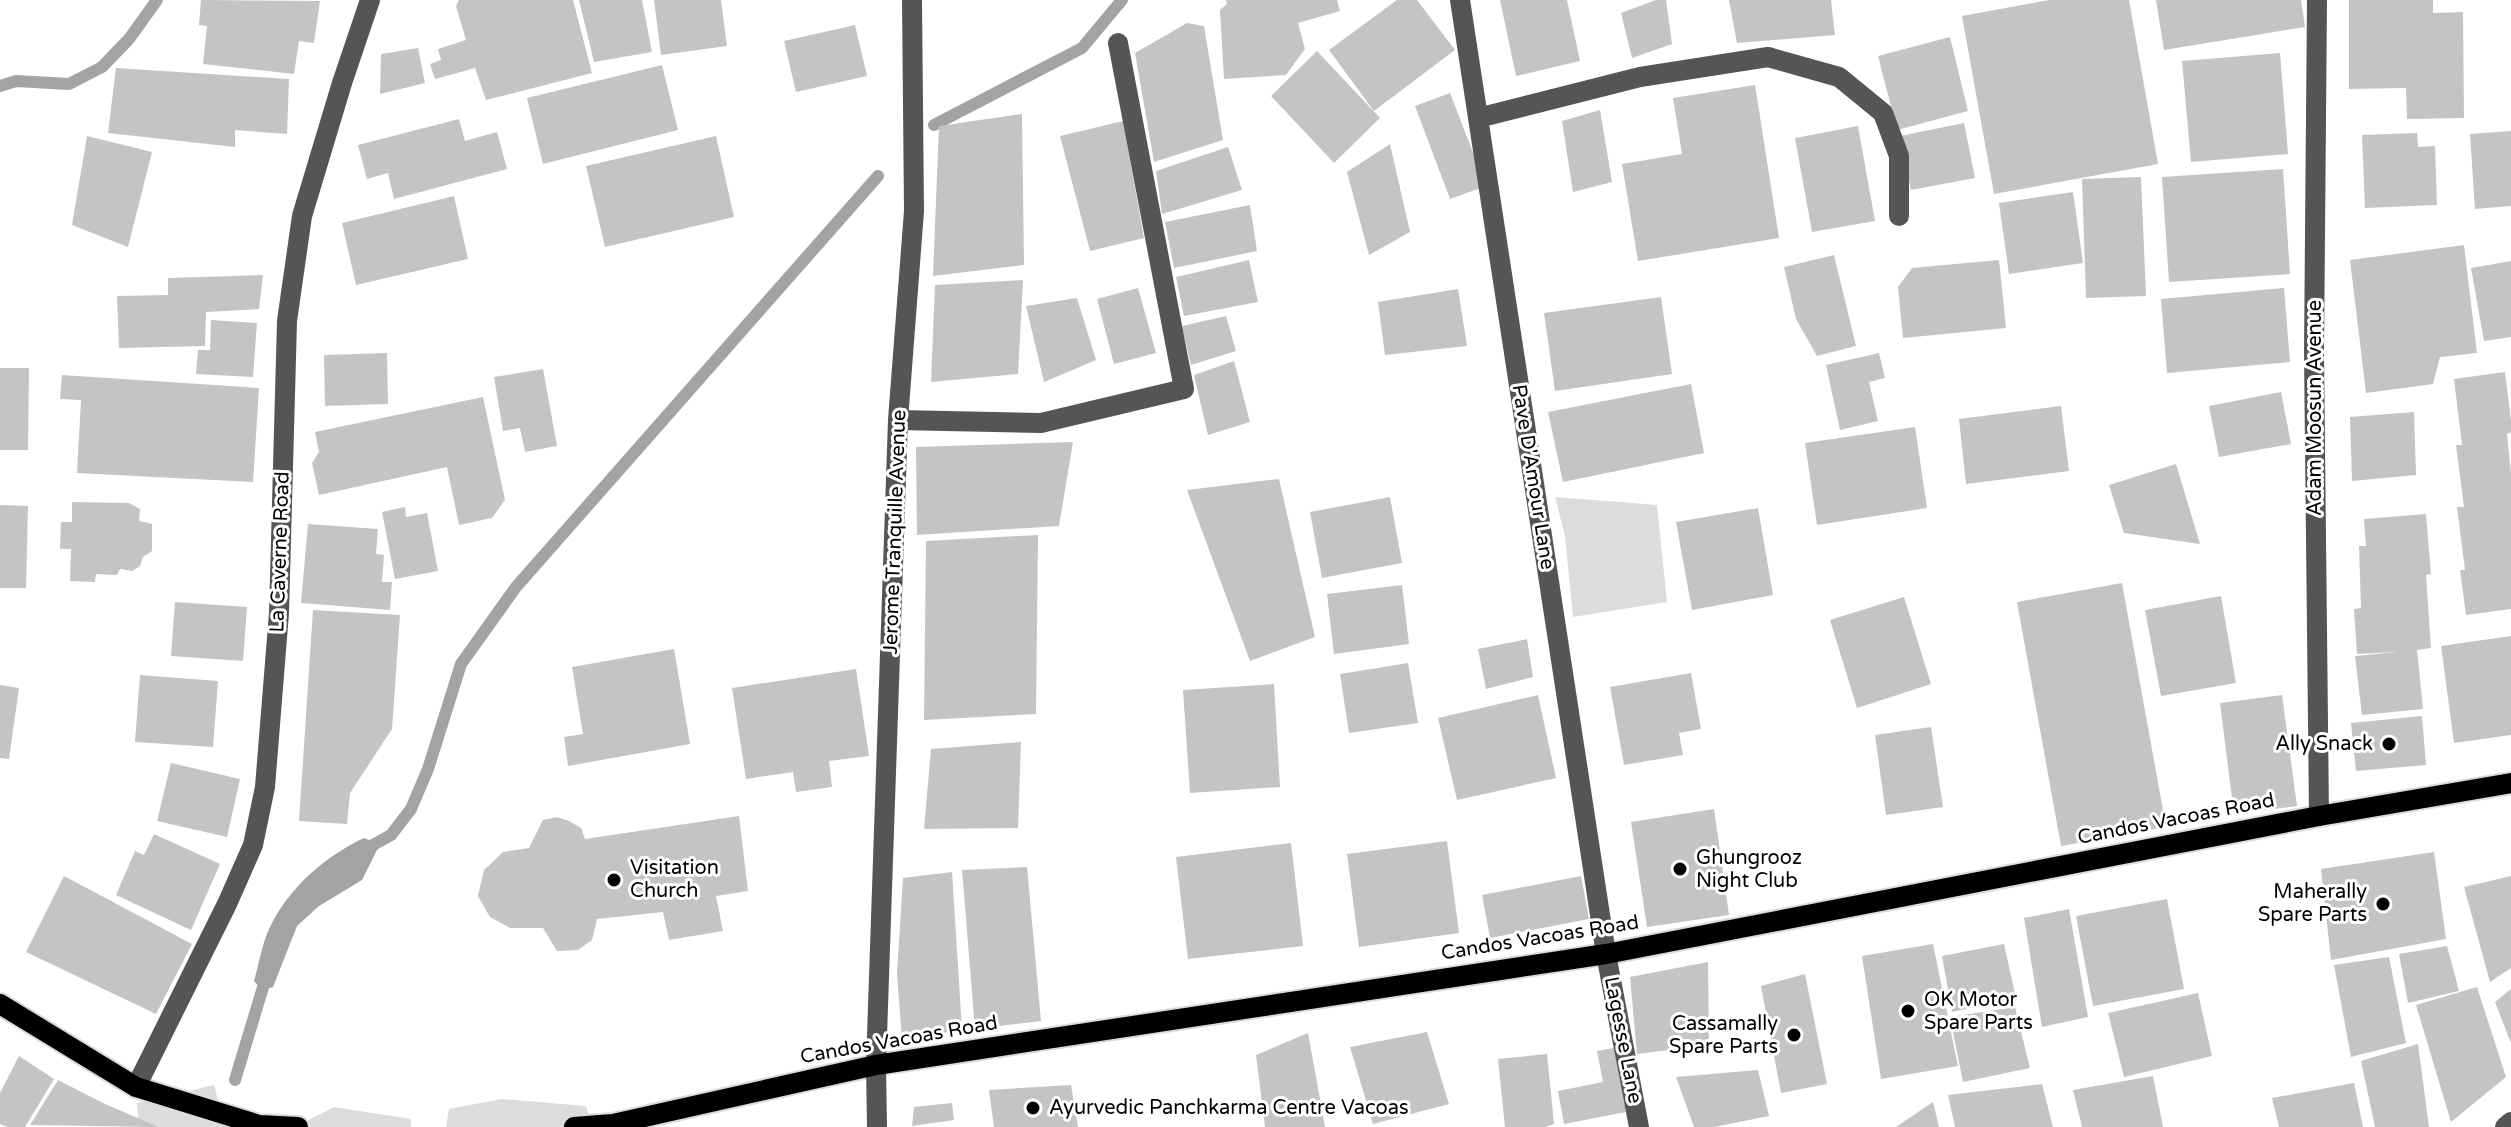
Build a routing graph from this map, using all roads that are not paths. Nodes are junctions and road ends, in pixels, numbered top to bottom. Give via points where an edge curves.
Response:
1 (370, 0) edge
2 (912, 0) edge
3 (1460, 0) edge
4 (2317, 0) edge
5 (1118, 43) dead end
6 (1478, 118) junction
7 (1899, 216) dead end
8 (898, 420) junction
9 (2511, 783) edge
10 (2319, 816) junction
11 (1606, 954) junction
12 (0, 1004) edge
13 (876, 1065) junction
14 (136, 1087) junction
15 (2511, 1122) edge
16 (259, 1125) edge
17 (298, 1127) edge
18 (574, 1127) edge
19 (877, 1127) edge
20 (1639, 1127) edge
21 (2505, 1127) edge

1 - 14 street, La Caverne Road via 302,216 287,321 279,613 265,787 253,845
2 - 8 street, Jerome Tranquille Avenue via 914,211
3 - 6 street, Pave D'Amour Lane
4 - 10 street, Adam Moosun Avenue
5 - 8 street via 1184,389 1041,423
6 - 7 street via 1640,77 1768,57 1839,77 1883,113 1899,156
6 - 11 street, Pave D'Amour Lane
8 - 13 street, Jerome Tranquille Avenue
9 - 10 main road, Candos Vacoas Road
10 - 11 main road, Candos Vacoas Road
11 - 13 main road, Candos Vacoas Road
11 - 20 street, Lagesse Lane
12 - 14 main road
13 - 18 main road, Candos Vacoas Road via 613,1124
13 - 19 street, Jerome Tranquille Avenue
14 - 16 main road
15 - 21 street
16 - 17 main road

